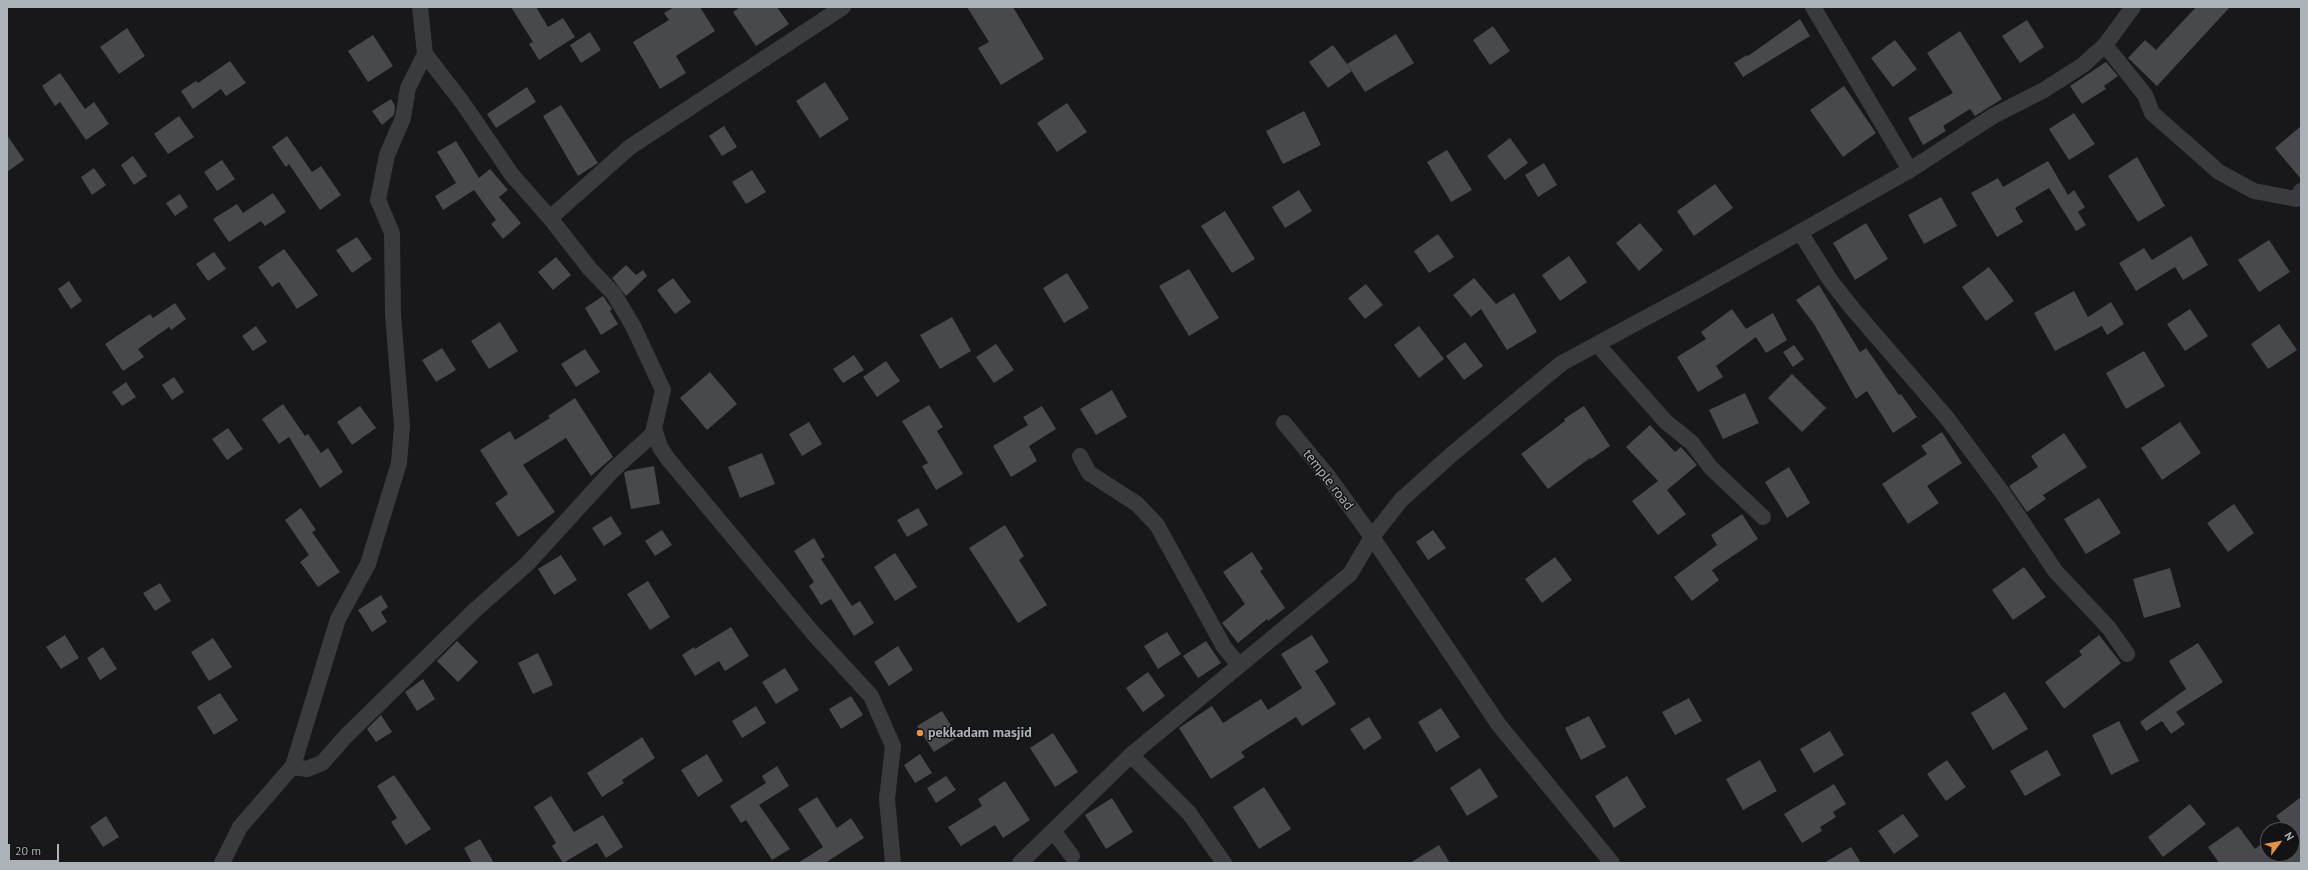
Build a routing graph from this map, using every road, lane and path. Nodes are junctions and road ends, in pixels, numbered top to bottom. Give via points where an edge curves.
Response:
1 (420, 7) edge
2 (843, 7) edge
3 (1813, 7) edge
4 (2133, 7) edge
5 (2105, 45) junction
6 (425, 54) junction
7 (1910, 170) junction
8 (2301, 192) edge
9 (550, 218) junction
10 (1800, 232) junction
11 (1597, 344) junction
12 (1284, 423) dead end
13 (656, 432) junction
14 (1080, 456) dead end
15 (1764, 517) dead end
16 (1372, 537) junction
17 (2127, 654) dead end
18 (1239, 665) junction
19 (1131, 755) junction
20 (292, 767) junction
21 (1054, 832) junction
22 (1072, 856) dead end
23 (222, 863) edge
24 (894, 863) edge
25 (1020, 863) edge
26 (1224, 863) edge
27 (1612, 863) edge

1 - 6 street
2 - 9 street via 630,147
3 - 7 street
4 - 5 street
5 - 7 street via 2083,65 2050,86 1993,116
5 - 8 street via 2145,95 2152,113 2220,172 2254,192 2296,199
6 - 9 street via 462,102 512,175
6 - 20 street via 408,88 404,118 387,155 378,200 392,233 393,315 402,426 399,463 368,564 338,618
7 - 10 street
9 - 13 street via 590,269 614,294 650,360 663,390 654,428
10 - 11 street
10 - 17 street via 1830,280 1852,308 1948,418 2056,572 2109,628
11 - 15 street via 1665,421 1692,443 1711,468
11 - 16 street via 1562,363 1451,454 1401,500
12 - 16 street, temple road via 1327,475
13 - 20 street via 612,471 527,564 475,610 346,736 322,763 307,768
13 - 24 street via 660,447 668,459 813,633 871,696 893,746 887,798
14 - 18 street via 1088,473 1136,504 1157,525 1224,647
16 - 18 street via 1350,574
16 - 27 street, temple road via 1499,725
18 - 19 street
19 - 21 street
19 - 26 street via 1189,813
20 - 23 street via 240,827
21 - 22 street
21 - 25 street

